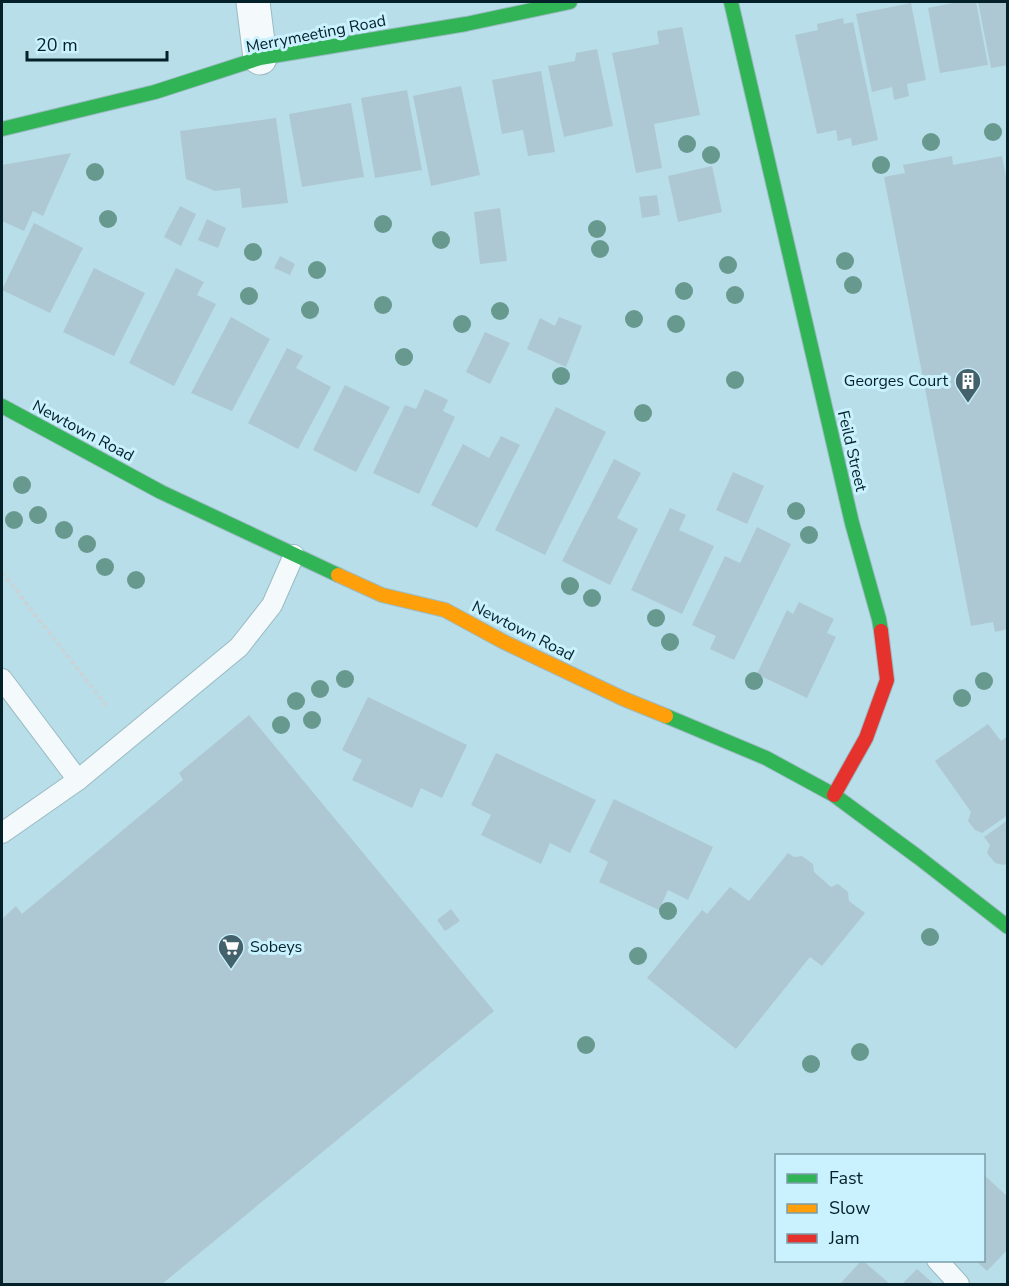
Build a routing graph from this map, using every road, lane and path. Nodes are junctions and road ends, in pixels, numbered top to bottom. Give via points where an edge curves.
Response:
1 (253, 2) edge
2 (570, 2) edge
3 (731, 2) edge
4 (260, 58) junction
5 (2, 129) edge
6 (2, 406) edge
7 (294, 555) junction
8 (2, 572) edge
9 (2, 679) edge
10 (108, 708) dead end
11 (78, 780) junction
12 (834, 795) junction
13 (2, 833) edge
14 (1008, 927) edge
15 (939, 1262) edge
16 (959, 1284) edge

1 - 4 street
2 - 4 street, Merrymeeting Road via 466,24
3 - 12 street, Feild Street via 852,523 879,619 887,680 866,738
4 - 5 street, Merrymeeting Road via 155,92
6 - 7 street, Newtown Road via 161,492
7 - 11 lane via 272,605 239,647
7 - 12 street, Newtown Road via 382,595 445,610 624,699 766,758
8 - 10 path
9 - 11 lane
11 - 13 lane
12 - 14 street, Newtown Road
15 - 16 lane

